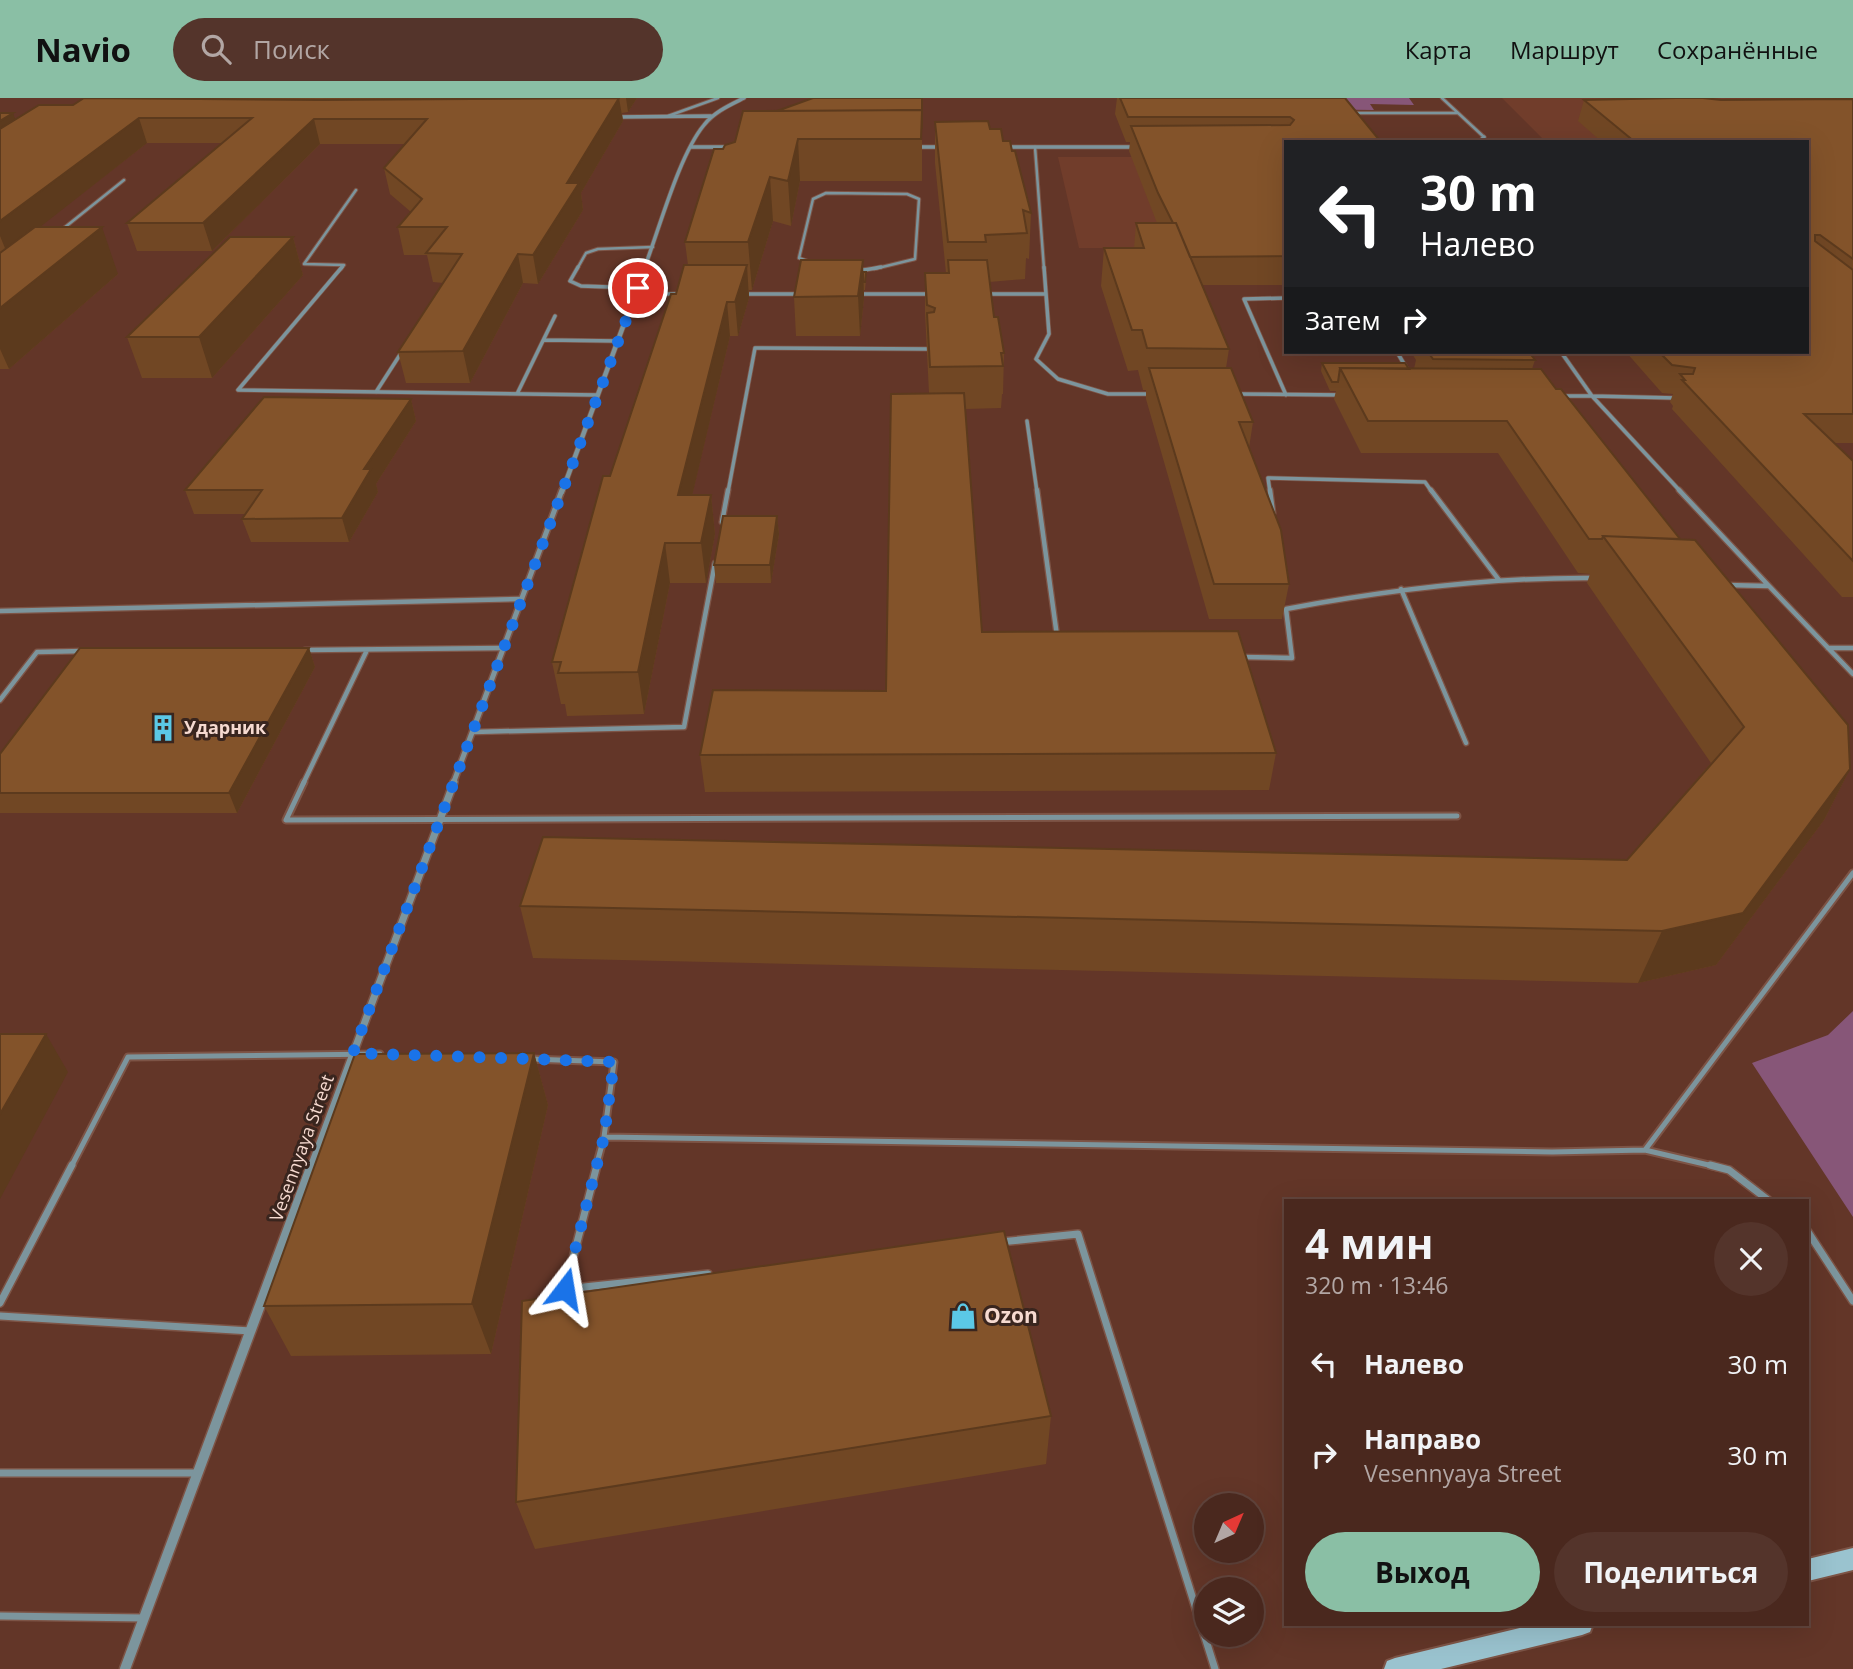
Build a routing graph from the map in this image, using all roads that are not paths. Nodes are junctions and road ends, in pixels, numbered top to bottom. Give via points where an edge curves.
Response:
1 (718, 98) edge
2 (744, 98) edge
3 (1442, 98) edge
4 (1349, 113) edge
5 (1457, 113) junction
6 (712, 116) junction
7 (612, 117) edge
8 (665, 117) junction
9 (1484, 137) joint
10 (1481, 140) edge
11 (1147, 146) edge
12 (691, 147) junction
13 (733, 147) edge
14 (911, 147) edge
15 (953, 147) edge
16 (994, 147) edge
17 (1035, 147) junction
18 (124, 180) dead end
19 (356, 190) dead end
20 (51, 238) edge
21 (653, 247) junction
22 (837, 271) junction
23 (864, 271) junction
24 (836, 279) edge
25 (862, 279) edge
26 (637, 291) junction
27 (689, 294) edge
28 (741, 294) edge
29 (808, 294) edge
30 (846, 294) edge
31 (939, 294) edge
32 (979, 294) edge
33 (1046, 294) junction
34 (1284, 299) edge
35 (555, 316) dead end
36 (544, 340) junction
37 (618, 341) junction
38 (406, 346) edge
39 (931, 349) edge
40 (1397, 354) edge
41 (1562, 354) edge
42 (1410, 373) edge
43 (376, 392) junction
44 (517, 394) junction
45 (1163, 394) edge
46 (1231, 394) edge
47 (598, 395) junction
48 (1286, 395) junction
49 (1355, 395) edge
50 (1553, 396) edge
51 (1592, 396) junction
52 (1682, 398) edge
53 (1027, 421) dead end
54 (1274, 518) edge
55 (722, 524) edge
56 (717, 551) edge
57 (1596, 579) edge
58 (1499, 580) junction
59 (1716, 584) edge
60 (1769, 586) junction
61 (1401, 589) junction
62 (1284, 596) edge
63 (522, 599) junction
64 (1286, 609) junction
65 (0, 611) edge
66 (1058, 640) edge
67 (505, 648) junction
68 (1828, 648) junction
69 (1853, 648) edge
70 (298, 650) edge
71 (367, 650) junction
72 (92, 651) edge
73 (1237, 657) edge
74 (1853, 674) edge
75 (0, 700) edge
76 (473, 732) junction
77 (1466, 743) dead end
78 (1457, 816) dead end
79 (440, 819) junction
80 (1853, 873) edge
81 (353, 1053) junction
82 (394, 1055) edge
83 (518, 1059) edge
84 (604, 1137) junction
85 (1645, 1150) junction
86 (1767, 1199) edge
87 (1809, 1234) edge
88 (995, 1243) edge
89 (718, 1273) edge
90 (1853, 1301) edge
91 (0, 1303) edge
92 (0, 1316) edge
93 (250, 1331) junction
94 (0, 1472) edge
95 (198, 1473) junction
96 (1853, 1559) edge
97 (1809, 1570) edge
98 (0, 1616) edge
99 (144, 1618) junction
100 (1574, 1626) edge
101 (125, 1669) edge
102 (1215, 1669) edge
103 (1395, 1669) edge

1 - 8 lane
2 - 6 street
3 - 5 lane
4 - 5 lane
5 - 9 lane
6 - 8 street
6 - 12 street, Vesennyaya Street via 699,126
7 - 8 street
9 - 10 street
11 - 17 street
12 - 13 street
12 - 21 street, Vesennyaya Street
14 - 15 street
16 - 17 street
17 - 33 lane
18 - 20 lane
19 - 43 lane via 304,264 344,265 238,390
21 - 26 street, Vesennyaya Street
21 - 26 lane via 586,253 570,281
22 - 23 lane
22 - 23 lane via 799,258 813,199 826,193 907,194 919,199 915,259
22 - 24 lane
23 - 25 lane
26 - 27 lane
26 - 37 street, Vesennyaya Street
28 - 29 lane
30 - 31 lane
32 - 33 lane
33 - 45 lane via 1049,334 1036,359 1058,379 1108,394
34 - 48 lane via 1244,299
35 - 36 lane
36 - 37 lane
36 - 44 lane
37 - 47 street, Vesennyaya Street
38 - 43 lane
39 - 55 lane via 755,348
40 - 42 lane
41 - 51 lane
43 - 44 lane
44 - 47 lane
46 - 48 lane
47 - 63 street, Vesennyaya Street
48 - 49 lane
50 - 51 lane
51 - 52 lane
51 - 60 lane
53 - 66 lane
54 - 58 lane via 1268,478 1425,482
56 - 76 lane via 684,727
57 - 58 lane
58 - 61 lane
59 - 60 lane
60 - 68 lane
61 - 64 lane
61 - 77 lane
62 - 64 lane
63 - 65 lane
63 - 67 street, Vesennyaya Street
64 - 73 lane via 1292,658
67 - 71 lane
67 - 76 street, Vesennyaya Street
68 - 69 lane
68 - 74 lane
70 - 71 lane
71 - 79 lane via 286,820
72 - 75 lane via 37,652
76 - 79 street, Vesennyaya Street
78 - 79 lane
79 - 81 street, Vesennyaya Street
80 - 85 lane
81 - 82 lane
81 - 91 lane via 128,1057
81 - 93 street, Vesennyaya Street
83 - 84 lane via 614,1062
84 - 85 lane via 1510,1152
84 - 89 lane via 565,1289
85 - 86 lane via 1729,1170
87 - 90 lane
88 - 102 lane via 1078,1234
92 - 93 lane
93 - 95 street, Vesennyaya Street
94 - 95 lane
95 - 99 street, Vesennyaya Street
96 - 97 street
98 - 99 lane
99 - 101 street, Vesennyaya Street
100 - 103 street

